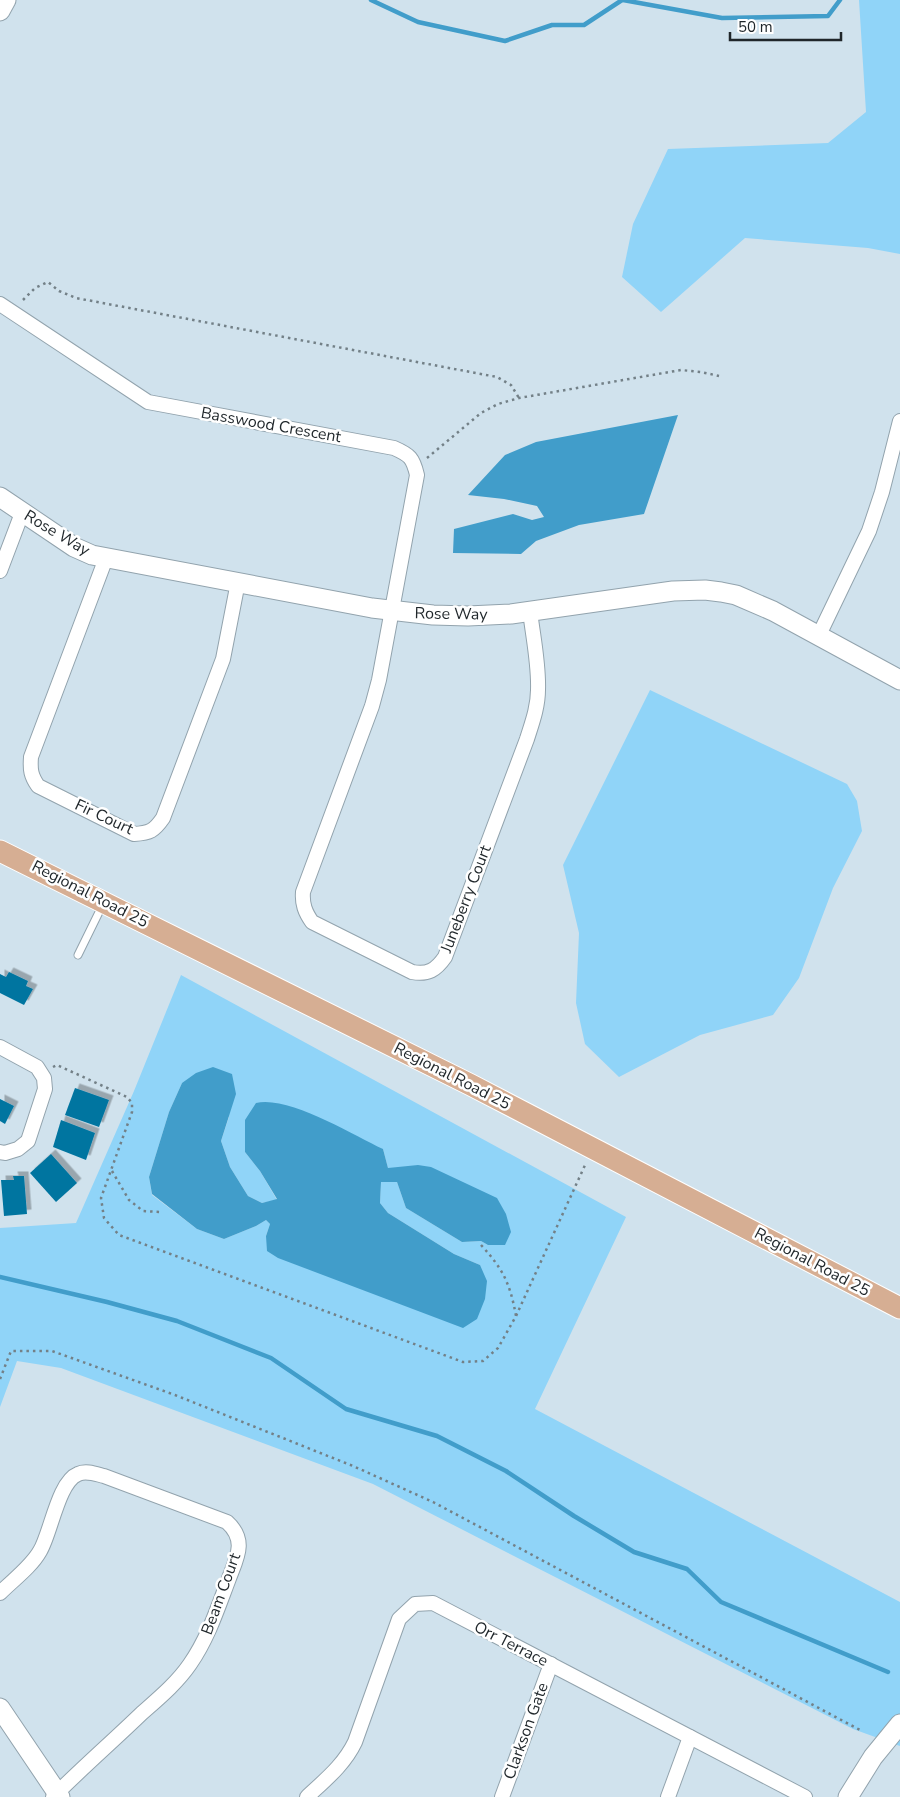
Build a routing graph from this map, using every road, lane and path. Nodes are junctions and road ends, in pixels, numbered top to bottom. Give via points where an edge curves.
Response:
1 (6, 0) edge
2 (0, 11) edge
3 (23, 300) dead end
4 (0, 304) edge
5 (720, 376) dead end
6 (519, 398) junction
7 (900, 421) edge
8 (415, 465) junction
9 (0, 497) edge
10 (22, 513) junction
11 (106, 558) junction
12 (0, 571) edge
13 (238, 582) junction
14 (392, 611) junction
15 (530, 611) junction
16 (819, 635) junction
17 (900, 680) edge
18 (0, 850) edge
19 (104, 902) junction
20 (78, 955) dead end
21 (0, 1047) edge
22 (69, 1070) dead end
23 (593, 1148) junction
24 (0, 1152) edge
25 (112, 1171) junction
26 (161, 1212) dead end
27 (481, 1245) dead end
28 (900, 1308) edge
29 (516, 1316) junction
30 (0, 1380) edge
31 (0, 1592) edge
32 (551, 1664) junction
33 (0, 1708) edge
34 (900, 1724) edge
35 (860, 1730) dead end
36 (690, 1737) junction
37 (57, 1796) edge
38 (307, 1797) edge
39 (502, 1797) edge
40 (668, 1797) edge
41 (805, 1797) edge
42 (848, 1797) edge

1 - 2 street
3 - 6 path via 35,288 48,282 76,298 496,377 511,385
4 - 8 street, Basswood Crescent via 148,402 394,448 406,453
5 - 6 path via 681,370
6 - 8 path via 481,413 430,457
7 - 16 street via 869,531
8 - 14 street via 417,475
9 - 10 street, Rose Way
10 - 11 street, Rose Way via 74,547
10 - 12 street
11 - 13 street, Rose Way
11 - 13 street, Fir Court via 34,748 30,768 38,786 134,834 147,833 156,828 163,818 223,659
13 - 14 street, Rose Way
14 - 15 street, Rose Way via 468,616
14 - 15 street, Juneberry Court via 372,706 302,900 312,922 420,974 438,967 445,957 535,713 538,675
15 - 16 street, Rose Way via 673,591 705,590 736,595
16 - 17 street, Rose Way
18 - 19 main road, Regional Road 25
19 - 20 lane
19 - 23 main road, Regional Road 25
21 - 24 street via 37,1067 44,1078 45,1089 28,1140 18,1149
22 - 25 path via 127,1097 132,1103 132,1112
23 - 28 main road, Regional Road 25
23 - 29 path
25 - 26 path via 129,1200 144,1211
25 - 29 path via 101,1198 104,1218 119,1235 463,1362 483,1361 498,1348
27 - 29 path via 499,1265 512,1295
30 - 35 path via 11,1351 52,1351 175,1395 344,1462 433,1502
31 - 37 street, Beam Court via 39,1553 64,1488 78,1473 104,1476 227,1522 239,1538 239,1549 211,1626 190,1664
32 - 36 street, Orr Terrace
32 - 38 street, Orr Terrace via 433,1604 415,1604 399,1619 348,1755
32 - 39 street, Clarkson Gate
33 - 37 street
34 - 42 street via 873,1757
36 - 40 street
36 - 41 street, Orr Terrace

